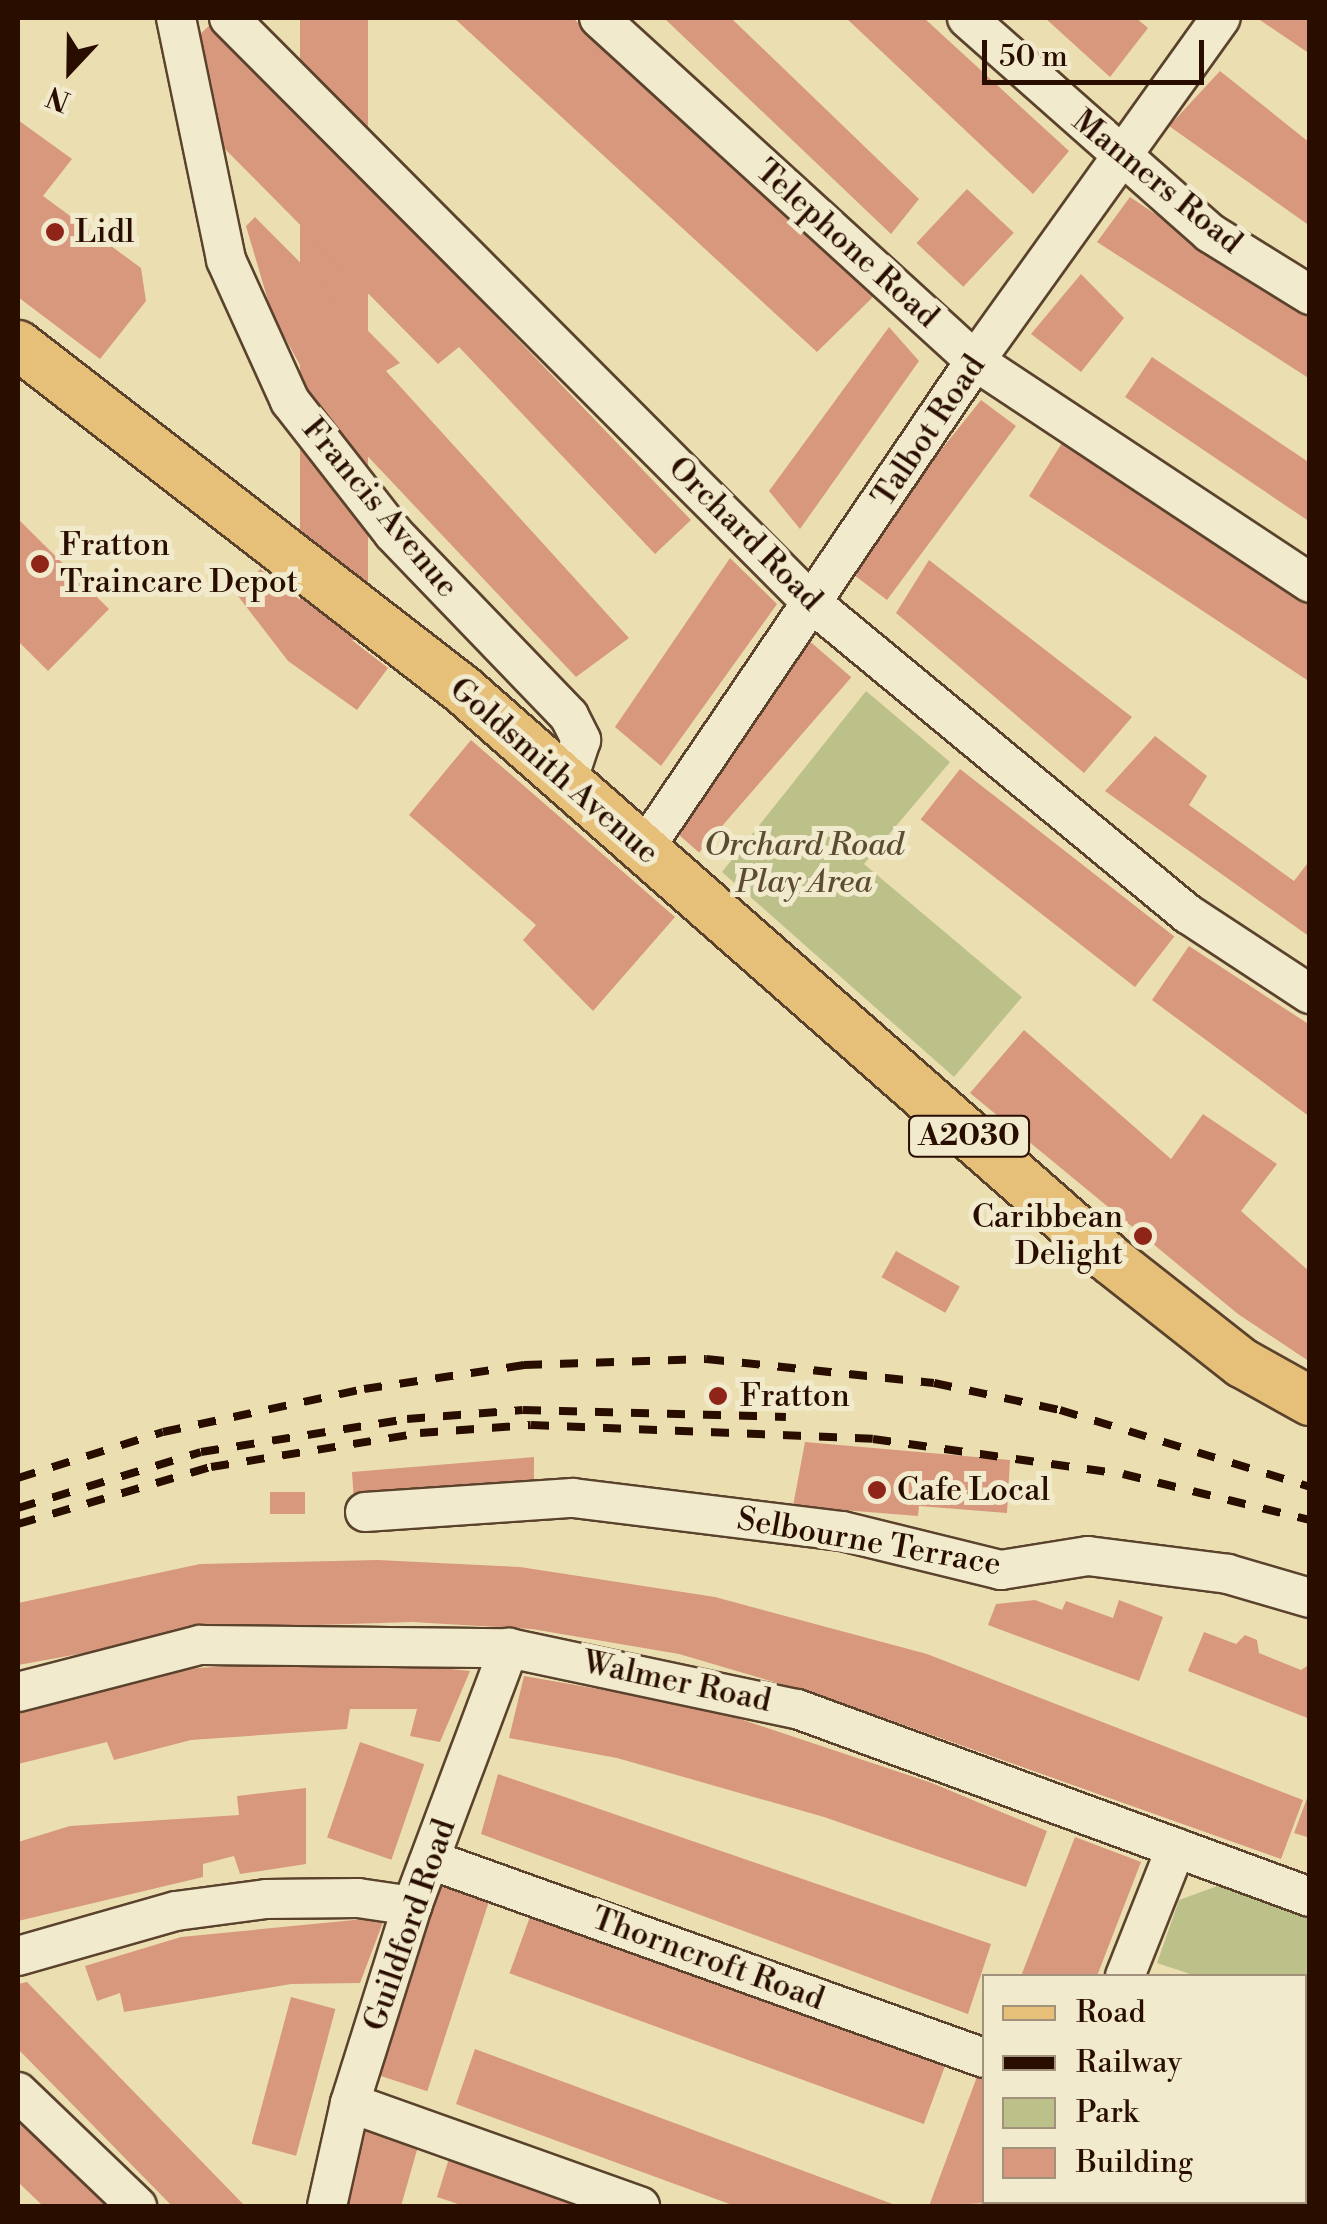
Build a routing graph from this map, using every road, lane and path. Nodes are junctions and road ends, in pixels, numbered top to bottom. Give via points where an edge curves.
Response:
1 (176, 18) edge
2 (229, 18) edge
3 (599, 18) edge
4 (967, 18) edge
5 (1221, 18) edge
6 (1121, 158) junction
7 (1310, 295) edge
8 (18, 345) edge
9 (975, 361) junction
10 (1310, 583) edge
11 (813, 604) junction
12 (500, 644) junction
13 (462, 689) junction
14 (567, 782) junction
15 (644, 849) junction
16 (1310, 994) edge
17 (1310, 1401) edge
18 (366, 1512) dead end
19 (1310, 1598) edge
20 (509, 1648) junction
21 (18, 1692) edge
22 (1176, 1848) junction
23 (431, 1860) junction
24 (1310, 1897) edge
25 (412, 1906) junction
26 (18, 1956) edge
27 (1126, 1974) edge
28 (982, 2057) edge
29 (18, 2092) edge
30 (350, 2104) junction
31 (137, 2206) edge
32 (327, 2206) edge
33 (640, 2206) edge

1 - 12 street, Francis Avenue via 226,260 290,400 349,482
2 - 11 street, Orchard Road
3 - 9 street, Telephone Road
4 - 6 street, Manners Road
5 - 6 street, Talbot Road
6 - 7 street, Manners Road via 1210,233
6 - 9 street, Talbot Road
8 - 13 main road, Goldsmith Avenue / A2030
9 - 10 street, Telephone Road
9 - 11 street, Talbot Road
11 - 15 street, Talbot Road
11 - 16 street, Orchard Road via 1188,914
12 - 13 street
12 - 14 street, Francis Avenue via 569,716 581,740
13 - 14 main road, Goldsmith Avenue / A2030
14 - 15 main road, Goldsmith Avenue / A2030
15 - 17 main road, Goldsmith Avenue / A2030 via 1111,1260 1242,1364
18 - 19 street, Selbourne Terrace via 573,1498 842,1531 1001,1570 1088,1556 1228,1574
20 - 21 street, Walmer Road via 200,1645
20 - 22 street, Walmer Road via 796,1709
20 - 23 street, Guildford Road
22 - 24 street, Walmer Road
22 - 27 street
23 - 25 street, Guildford Road
23 - 28 street, Thorncroft Road
25 - 26 street via 358,1898 266,1899 176,1911
25 - 30 street, Guildford Road
29 - 31 street
30 - 32 street, Guildford Road
30 - 33 street

